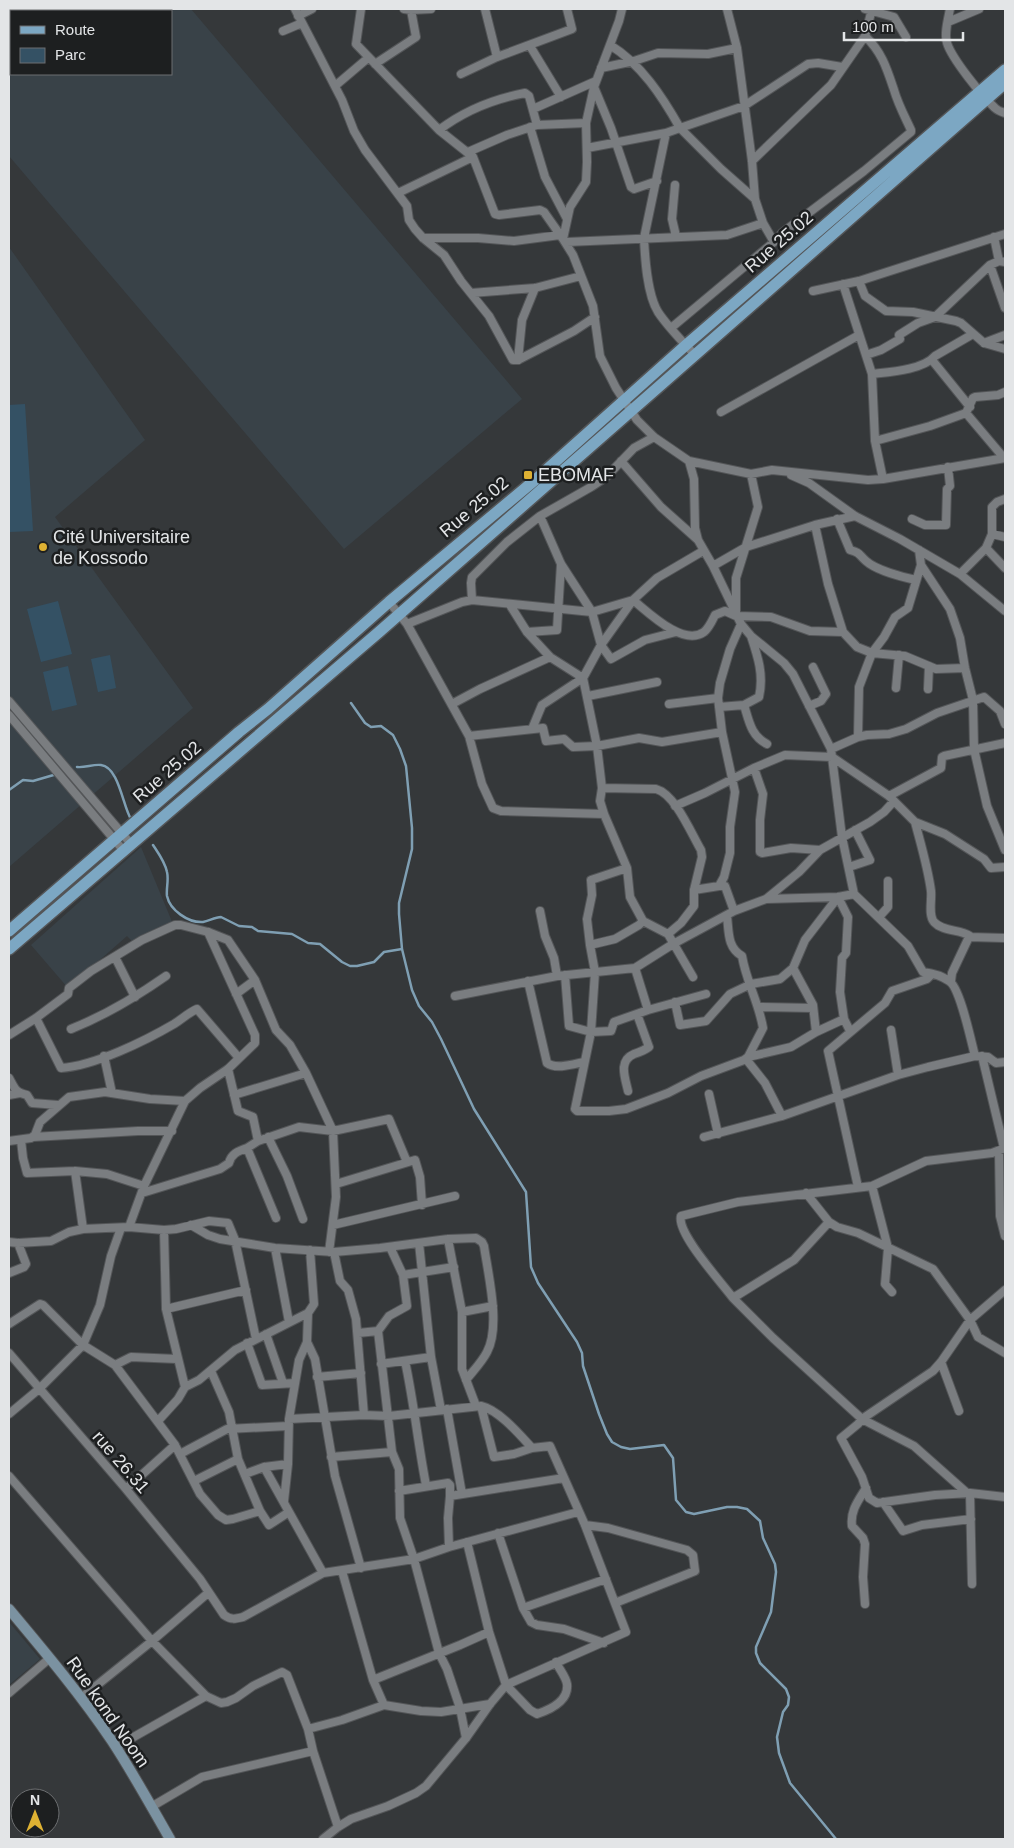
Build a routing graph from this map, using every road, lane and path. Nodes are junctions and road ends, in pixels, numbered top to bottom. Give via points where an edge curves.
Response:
1 (312, 9) edge
2 (361, 9) edge
3 (431, 9) edge
4 (485, 9) edge
5 (567, 9) edge
6 (622, 9) edge
7 (727, 9) edge
8 (870, 9) edge
9 (950, 9) edge
10 (979, 9) edge
11 (407, 10) edge
12 (299, 16) edge
13 (948, 22) junction
14 (283, 31) dead end
15 (865, 36) junction
16 (906, 37) dead end
17 (610, 45) junction
18 (530, 46) junction
19 (737, 48) junction
20 (497, 57) junction
21 (368, 58) junction
22 (634, 61) junction
23 (375, 64) junction
24 (600, 68) junction
25 (842, 68) junction
26 (1005, 70) edge
27 (461, 74) dead end
28 (1005, 83) edge
29 (595, 84) junction
30 (334, 86) junction
31 (984, 96) junction
32 (562, 97) junction
33 (744, 106) junction
34 (533, 109) junction
35 (1005, 114) edge
36 (586, 123) junction
37 (534, 126) junction
38 (680, 128) junction
39 (439, 130) junction
40 (666, 133) junction
41 (615, 142) junction
42 (587, 148) junction
43 (471, 154) junction
44 (752, 160) junction
45 (657, 181) junction
46 (675, 185) dead end
47 (398, 193) junction
48 (755, 199) junction
49 (567, 219) junction
50 (763, 223) junction
51 (1005, 234) edge
52 (676, 236) junction
53 (994, 237) junction
54 (423, 238) junction
55 (644, 238) junction
56 (564, 239) junction
57 (774, 242) junction
58 (1002, 261) edge
59 (990, 265) junction
60 (581, 276) junction
61 (860, 281) junction
62 (843, 284) junction
63 (535, 288) junction
64 (813, 291) dead end
65 (471, 293) junction
66 (1005, 308) edge
67 (595, 317) junction
68 (935, 317) junction
69 (671, 328) junction
70 (974, 334) junction
71 (860, 335) junction
72 (1005, 335) edge
73 (984, 343) junction
74 (686, 345) junction
75 (1005, 349) edge
76 (694, 354) junction
77 (866, 355) junction
78 (518, 360) junction
79 (932, 360) junction
80 (872, 374) junction
81 (1005, 392) edge
82 (624, 400) junction
83 (968, 410) junction
84 (631, 411) junction
85 (721, 412) dead end
86 (654, 437) junction
87 (875, 442) junction
88 (1005, 458) edge
89 (689, 461) junction
90 (622, 462) junction
91 (948, 467) junction
92 (784, 472) junction
93 (751, 474) junction
94 (883, 479) junction
95 (1005, 499) edge
96 (540, 516) junction
97 (855, 516) junction
98 (837, 519) junction
99 (912, 519) dead end
100 (815, 525) junction
101 (496, 528) junction
102 (992, 534) junction
103 (1005, 537) edge
104 (698, 540) junction
105 (507, 542) junction
106 (746, 547) junction
107 (986, 548) junction
108 (703, 550) junction
109 (919, 550) junction
110 (561, 564) junction
111 (921, 565) junction
112 (713, 566) junction
113 (1005, 568) edge
114 (960, 574) junction
115 (916, 580) junction
116 (472, 600) junction
117 (633, 600) junction
118 (389, 602) junction
119 (510, 605) junction
120 (559, 608) junction
121 (1005, 611) edge
122 (592, 612) junction
123 (398, 615) junction
124 (736, 616) junction
125 (407, 624) junction
126 (741, 624) junction
127 (527, 632) junction
128 (676, 632) junction
129 (843, 632) junction
130 (751, 636) junction
131 (600, 645) junction
132 (872, 653) junction
133 (899, 655) junction
134 (550, 658) junction
135 (930, 666) junction
136 (814, 667) dead end
137 (965, 668) junction
138 (584, 678) junction
139 (658, 682) dead end
140 (896, 688) dead end
141 (928, 689) dead end
142 (588, 696) junction
143 (718, 698) junction
144 (973, 700) junction
145 (9, 701) edge
146 (452, 704) junction
147 (669, 704) dead end
148 (744, 705) junction
149 (809, 706) junction
150 (719, 707) junction
151 (9, 715) edge
152 (1005, 724) edge
153 (532, 729) junction
154 (722, 732) junction
155 (469, 736) junction
156 (858, 737) junction
157 (1005, 743) edge
158 (767, 744) dead end
159 (597, 746) junction
160 (974, 749) junction
161 (832, 753) junction
162 (754, 768) junction
163 (732, 778) junction
164 (602, 788) junction
165 (891, 799) junction
166 (675, 806) junction
167 (604, 814) junction
168 (915, 822) junction
169 (855, 830) junction
170 (118, 837) junction
171 (842, 837) junction
172 (127, 847) junction
173 (820, 850) junction
174 (1005, 850) edge
175 (849, 867) junction
176 (1005, 867) edge
177 (627, 868) junction
178 (888, 881) dead end
179 (718, 886) junction
180 (694, 890) junction
181 (854, 894) junction
182 (838, 897) junction
183 (766, 899) junction
184 (540, 911) dead end
185 (730, 913) junction
186 (879, 917) junction
187 (643, 921) junction
188 (9, 931) edge
189 (208, 932) junction
190 (668, 934) junction
191 (970, 936) junction
192 (1005, 938) edge
193 (673, 944) junction
194 (590, 946) junction
195 (9, 949) edge
196 (115, 957) junction
197 (635, 968) junction
198 (793, 968) junction
199 (595, 972) junction
200 (932, 974) junction
201 (561, 975) junction
202 (166, 976) dead end
203 (692, 977) dead end
204 (255, 980) junction
205 (528, 981) junction
206 (951, 981) junction
207 (751, 984) junction
208 (236, 994) junction
209 (706, 994) dead end
210 (455, 996) dead end
211 (135, 997) junction
212 (675, 1002) junction
213 (758, 1007) junction
214 (813, 1008) junction
215 (648, 1010) junction
216 (637, 1014) junction
217 (36, 1018) junction
218 (844, 1019) junction
219 (71, 1029) dead end
220 (891, 1030) dead end
221 (850, 1031) junction
222 (591, 1032) junction
223 (816, 1032) junction
224 (9, 1035) edge
225 (104, 1056) junction
226 (978, 1056) junction
227 (239, 1058) junction
228 (747, 1058) junction
229 (584, 1062) junction
230 (1005, 1062) edge
231 (228, 1069) junction
232 (306, 1074) junction
233 (898, 1075) junction
234 (9, 1078) edge
235 (628, 1091) dead end
236 (112, 1093) junction
237 (20, 1094) junction
238 (709, 1094) dead end
239 (9, 1095) edge
240 (234, 1095) junction
241 (837, 1097) junction
242 (185, 1102) junction
243 (58, 1106) junction
244 (782, 1116) junction
245 (172, 1131) junction
246 (333, 1131) junction
247 (718, 1134) junction
248 (33, 1137) junction
249 (268, 1137) junction
250 (704, 1137) dead end
251 (21, 1140) junction
252 (258, 1140) junction
253 (9, 1141) edge
254 (247, 1148) junction
255 (1003, 1149) edge
256 (407, 1162) junction
257 (75, 1171) junction
258 (336, 1184) junction
259 (872, 1186) junction
260 (858, 1187) junction
261 (143, 1189) junction
262 (806, 1194) junction
263 (455, 1196) dead end
264 (422, 1205) junction
265 (276, 1218) dead end
266 (303, 1219) dead end
267 (829, 1222) junction
268 (191, 1225) junction
269 (332, 1225) junction
270 (125, 1227) junction
271 (83, 1229) junction
272 (164, 1230) junction
273 (1005, 1236) edge
274 (448, 1239) junction
275 (235, 1240) junction
276 (9, 1242) edge
277 (18, 1243) junction
278 (419, 1243) junction
279 (390, 1247) junction
280 (275, 1248) junction
281 (888, 1248) junction
282 (310, 1250) junction
283 (331, 1252) junction
284 (454, 1267) junction
285 (422, 1272) junction
286 (9, 1273) edge
287 (403, 1275) junction
288 (246, 1290) junction
289 (1005, 1290) edge
290 (892, 1292) dead end
291 (733, 1298) junction
292 (493, 1306) junction
293 (166, 1309) junction
294 (462, 1312) junction
295 (308, 1313) junction
296 (970, 1320) junction
297 (289, 1322) junction
298 (9, 1324) edge
299 (378, 1331) junction
300 (358, 1333) junction
301 (266, 1334) junction
302 (256, 1339) junction
303 (307, 1342) junction
304 (247, 1343) junction
305 (83, 1345) junction
306 (9, 1353) edge
307 (1005, 1353) edge
308 (431, 1357) junction
309 (177, 1359) junction
310 (406, 1362) junction
311 (941, 1362) junction
312 (381, 1364) junction
313 (115, 1365) junction
314 (211, 1371) junction
315 (361, 1373) junction
316 (317, 1377) junction
317 (466, 1380) junction
318 (295, 1383) junction
319 (283, 1384) junction
320 (185, 1387) junction
321 (38, 1389) junction
322 (478, 1406) junction
323 (444, 1410) junction
324 (959, 1411) dead end
325 (414, 1413) junction
326 (9, 1414) edge
327 (364, 1415) junction
328 (389, 1416) junction
329 (324, 1417) junction
330 (862, 1419) junction
331 (158, 1421) junction
332 (289, 1422) junction
333 (233, 1428) junction
334 (175, 1445) junction
335 (532, 1448) junction
336 (392, 1452) junction
337 (180, 1454) junction
338 (331, 1457) junction
339 (238, 1459) junction
340 (288, 1464) junction
341 (264, 1467) junction
342 (245, 1474) junction
343 (9, 1476) edge
344 (564, 1478) junction
345 (194, 1481) junction
346 (426, 1485) junction
347 (866, 1488) junction
348 (126, 1489) junction
349 (399, 1491) junction
350 (968, 1493) junction
351 (462, 1494) junction
352 (450, 1496) junction
353 (1005, 1497) edge
354 (284, 1502) junction
355 (883, 1502) junction
356 (260, 1511) junction
357 (289, 1512) junction
358 (578, 1512) junction
359 (971, 1519) junction
360 (585, 1524) junction
361 (498, 1533) junction
362 (467, 1542) junction
363 (449, 1547) junction
364 (414, 1559) junction
365 (361, 1568) junction
366 (342, 1571) junction
367 (323, 1573) junction
368 (606, 1579) junction
369 (972, 1584) dead end
370 (208, 1593) junction
371 (615, 1603) junction
372 (865, 1604) dead end
373 (523, 1608) junction
374 (9, 1609) edge
375 (489, 1632) junction
376 (152, 1641) junction
377 (604, 1642) junction
378 (439, 1653) junction
379 (50, 1658) junction
380 (556, 1662) junction
381 (373, 1680) junction
382 (506, 1684) junction
383 (9, 1693) edge
384 (206, 1696) junction
385 (81, 1698) junction
386 (490, 1704) junction
387 (384, 1705) junction
388 (460, 1708) junction
389 (308, 1729) junction
390 (466, 1738) junction
391 (116, 1747) junction
392 (313, 1751) junction
393 (151, 1806) junction
394 (338, 1827) junction
395 (170, 1839) edge
396 (323, 1839) edge

1 - 12 street
2 - 21 street via 356,44
3 - 11 street
4 - 20 street
5 - 18 street via 572,29
6 - 17 street
7 - 19 street
8 - 15 street
8 - 16 street via 897,20
9 - 13 street
10 - 13 street
11 - 23 street via 416,37
12 - 14 street
12 - 30 street
13 - 31 street via 948,46
15 - 25 street
15 - 57 street via 885,61 911,132
17 - 22 street
17 - 24 street
18 - 20 street
18 - 32 street
19 - 22 street via 708,54 658,53
19 - 33 street
20 - 27 street
21 - 23 street
21 - 30 street
22 - 24 street
22 - 38 street via 670,109
23 - 39 street
24 - 29 street
25 - 33 street via 808,64
25 - 44 street via 830,85
26 - 31 main road, Rue 25.02
28 - 31 main road
29 - 32 street
29 - 36 street
29 - 41 street
30 - 47 street via 365,150
31 - 35 street
31 - 74 main road, Rue 25.02
31 - 76 main road
32 - 34 street
33 - 38 street
33 - 44 street
34 - 37 street
34 - 39 street via 528,94 511,96 469,111
36 - 37 street
36 - 42 street
37 - 43 street via 507,135
37 - 49 street via 545,177
38 - 40 street
38 - 48 street
39 - 43 street
40 - 41 street
40 - 45 street
41 - 42 street
41 - 45 street via 631,188
42 - 49 street via 586,182 570,207
43 - 47 street
43 - 56 street via 495,214 540,210
44 - 48 street
45 - 55 street
46 - 52 street via 672,220
47 - 54 street via 406,206 409,221
48 - 50 street
49 - 56 street
50 - 52 street via 727,234
50 - 57 street
51 - 53 street
52 - 55 street
53 - 58 street
53 - 61 street
54 - 56 street
54 - 65 street via 444,254
55 - 56 street
55 - 69 street via 653,299 658,312
56 - 60 street
57 - 69 street
58 - 59 street
59 - 66 street
59 - 68 street
60 - 63 street
60 - 67 street
61 - 62 street
61 - 68 street via 865,296 886,311
62 - 64 street
62 - 71 street
63 - 65 street
63 - 78 street via 522,320
65 - 78 street via 489,316 511,358
67 - 78 street
67 - 82 street via 600,356
68 - 70 street via 961,323
68 - 77 street via 918,323 899,335 900,339
69 - 74 street
70 - 73 street
70 - 79 street
71 - 77 street
71 - 85 street
72 - 73 street
73 - 75 street
74 - 76 street
74 - 82 main road, Rue 25.02
76 - 84 main road
77 - 80 street
79 - 80 street via 906,370
79 - 83 street
80 - 87 street
81 - 83 street via 973,398
82 - 84 street
82 - 118 main road, Rue 25.02 via 535,480
83 - 87 street via 930,426
83 - 88 street
84 - 86 street
84 - 101 main road
86 - 89 street
86 - 90 street via 638,445
87 - 94 street
88 - 91 street
89 - 93 street
89 - 104 street via 694,479
90 - 96 street via 591,487
90 - 104 street via 661,507
91 - 94 street
91 - 99 street via 950,486 947,488 946,525 925,525
92 - 93 street via 772,470
92 - 94 street
92 - 97 street via 809,484
93 - 106 street via 758,507
95 - 102 street via 992,507
96 - 105 street
96 - 110 street
97 - 98 street
97 - 109 street
98 - 100 street
98 - 115 street via 850,550 898,577
100 - 106 street
100 - 129 street
101 - 105 street
101 - 123 main road
102 - 103 street
102 - 107 street
104 - 108 street
105 - 116 street via 472,577
106 - 112 street
106 - 124 street via 736,578
107 - 113 street
107 - 114 street
108 - 112 street
108 - 117 street via 657,578
109 - 111 street
109 - 114 street
110 - 120 street
110 - 122 street
111 - 115 street
111 - 137 street via 952,615
112 - 124 street
114 - 121 street
115 - 132 street via 908,608 894,618
116 - 119 street
116 - 125 street
117 - 122 street
117 - 128 street
117 - 131 street
118 - 123 street
118 - 170 main road, Rue 25.02
119 - 120 street
119 - 127 street
120 - 122 street
120 - 127 street via 557,630
122 - 131 street
123 - 125 street
123 - 172 main road
124 - 126 street
124 - 128 street via 725,611 715,615 706,631 698,635
124 - 129 street via 772,617 807,630
125 - 146 street
126 - 130 street
126 - 143 street via 730,649
127 - 134 street
128 - 131 street via 645,640 611,659
129 - 132 street via 857,647
130 - 148 street via 761,666 760,695
130 - 149 street via 793,674
131 - 138 street
132 - 133 street
132 - 156 street via 859,687
133 - 135 street
133 - 140 street
134 - 138 street
134 - 146 street
135 - 137 street via 936,669
135 - 141 street
136 - 149 street via 826,694 821,701
137 - 144 street
138 - 142 street
138 - 153 street via 542,705
139 - 142 street
142 - 159 street
143 - 147 street
143 - 150 street
144 - 152 street via 984,697 1000,711
144 - 156 street via 906,729
144 - 160 street
145 - 170 street
146 - 155 street
148 - 150 street
148 - 158 street via 752,730 759,740
149 - 161 street
150 - 154 street
151 - 170 street
153 - 155 street
153 - 159 street via 543,728 546,741 564,739 573,747
154 - 159 street via 662,742 639,738
154 - 163 street
155 - 167 street via 482,784 491,806 496,810
156 - 161 street
157 - 160 street
159 - 164 street
160 - 165 street via 944,756 941,768
160 - 174 street via 988,806
161 - 162 street via 788,754
161 - 165 street
161 - 171 street
162 - 163 street
162 - 173 street via 763,794 760,852 792,848
163 - 166 street
163 - 179 street via 736,792 730,827 730,853 724,877
164 - 166 street via 656,789 668,795
164 - 167 street via 600,801
165 - 168 street
165 - 169 street via 877,817
166 - 180 street via 702,853
167 - 177 street
168 - 176 street via 945,834 984,859 991,868
168 - 191 street via 927,865 932,918 942,927
169 - 171 street
169 - 175 street via 870,860
170 - 172 street
170 - 188 main road, Rue 25.02
171 - 173 street
171 - 175 street
172 - 195 main road
173 - 183 street
175 - 181 street
177 - 187 street via 630,897
177 - 194 street via 591,880 587,920
178 - 186 street via 888,907
179 - 180 street
179 - 185 street via 724,886
180 - 190 street via 694,906
181 - 182 street
181 - 186 street
182 - 183 street
182 - 198 street via 805,940
182 - 218 street via 848,917 840,992
183 - 185 street
184 - 201 street via 544,936
185 - 193 street
185 - 207 street via 730,941 742,956
186 - 200 street via 908,946 923,972
187 - 190 street
187 - 194 street via 616,938
189 - 196 street via 175,925
189 - 204 street via 228,940
189 - 208 street
190 - 193 street
191 - 192 street
191 - 206 street via 952,971
193 - 197 street
193 - 203 street
194 - 199 street
196 - 211 street
196 - 217 street via 74,983 68,994
197 - 199 street
197 - 215 street
198 - 207 street via 780,979
198 - 214 street
199 - 201 street
199 - 222 street
200 - 206 street
200 - 221 street via 892,991 885,1003
201 - 205 street
201 - 222 street via 569,1026
202 - 211 street
204 - 208 street
204 - 232 street via 276,1030 290,1045
205 - 210 street
205 - 229 street via 547,1063 559,1066
206 - 226 street
207 - 212 street via 730,994 706,1021 680,1025
207 - 213 street
208 - 227 street via 255,1035 255,1043
209 - 212 street
211 - 219 street via 99,1018
212 - 215 street
213 - 214 street
213 - 228 street via 764,1028
214 - 223 street
215 - 216 street
216 - 222 street via 614,1022 611,1031
216 - 235 street via 649,1046 624,1062
217 - 224 street
217 - 225 street via 61,1068
218 - 221 street
218 - 223 street
220 - 233 street
221 - 241 street via 828,1052
222 - 229 street
223 - 228 street via 791,1047
225 - 227 street via 151,1037 196,1009
225 - 236 street
226 - 230 street via 996,1063
226 - 233 street
226 - 255 street
227 - 231 street
228 - 229 street via 668,1093 626,1109 609,1111 575,1109
228 - 244 street
231 - 240 street
231 - 242 street
232 - 240 street
232 - 246 street
233 - 241 street
234 - 237 street
236 - 242 street
236 - 243 street via 69,1097
237 - 239 street
237 - 243 street via 27,1095 32,1103
238 - 247 street
240 - 252 street via 238,1112 253,1117
241 - 244 street
241 - 260 street
242 - 245 street
243 - 248 street via 40,1122
244 - 247 street
245 - 248 street
245 - 261 street
246 - 249 street via 299,1127
246 - 256 street via 389,1120
246 - 258 street
247 - 250 street
248 - 251 street
249 - 252 street
249 - 266 street
251 - 253 street
251 - 257 street via 27,1173
252 - 254 street
254 - 261 street via 237,1151 220,1169
254 - 265 street
255 - 259 street via 926,1161
255 - 273 street via 1000,1216
256 - 258 street
256 - 264 street via 415,1161
257 - 261 street via 114,1175
257 - 271 street
258 - 269 street
259 - 260 street
259 - 281 street
260 - 262 street
261 - 270 street
262 - 267 street
262 - 291 street via 738,1202 681,1216 680,1222 691,1244
263 - 264 street
264 - 269 street
267 - 281 street
267 - 291 street via 800,1255
268 - 272 street
268 - 275 street via 213,1237
268 - 275 street via 214,1221 228,1223
269 - 283 street
270 - 271 street
270 - 272 street
270 - 305 street via 109,1263 100,1305
271 - 277 street via 51,1241
272 - 293 street
274 - 278 street
274 - 284 street
274 - 292 street via 476,1238 482,1242
275 - 280 street
275 - 288 street
276 - 277 street
277 - 286 street via 26,1264 24,1268
278 - 279 street
278 - 285 street
279 - 283 street
279 - 287 street
280 - 282 street
280 - 297 street
281 - 290 street via 885,1284
281 - 296 street via 933,1269
282 - 283 street
282 - 295 street via 314,1304
283 - 300 street via 340,1281 349,1292
284 - 285 street
284 - 294 street
285 - 287 street
285 - 308 street
287 - 299 street via 407,1306 389,1316
288 - 293 street
288 - 302 street
289 - 296 street
291 - 330 street
292 - 294 street
292 - 317 street via 488,1351
293 - 309 street
294 - 317 street via 461,1363
295 - 297 street
295 - 303 street
296 - 307 street via 979,1339
296 - 311 street
297 - 301 street
298 - 305 street via 42,1304
299 - 300 street
299 - 312 street
300 - 315 street
301 - 302 street
301 - 319 street
302 - 304 street
303 - 316 street via 315,1359
303 - 318 street via 299,1360
304 - 314 street
304 - 319 street via 262,1385
305 - 313 street
305 - 321 street
306 - 321 street, rue 26.31
308 - 310 street
308 - 323 street
309 - 313 street via 131,1357
309 - 320 street
310 - 312 street
310 - 325 street
311 - 324 street
311 - 330 street via 933,1371
312 - 328 street
313 - 331 street
314 - 320 street
314 - 333 street
315 - 316 street
315 - 327 street
316 - 329 street
317 - 322 street
318 - 319 street
318 - 332 street
320 - 331 street
321 - 326 street
321 - 348 street, rue 26.31
322 - 323 street
322 - 335 street via 490,1408
322 - 335 street via 494,1456
323 - 325 street
323 - 351 street
325 - 328 street
325 - 346 street
327 - 328 street
327 - 329 street
328 - 336 street
329 - 332 street
329 - 338 street
330 - 347 street via 841,1438
330 - 350 street via 914,1446
331 - 334 street
332 - 333 street
332 - 340 street
333 - 337 street via 219,1432
333 - 339 street
334 - 337 street
334 - 348 street
335 - 344 street via 551,1447
336 - 338 street
336 - 349 street via 398,1469
337 - 345 street
338 - 365 street
339 - 342 street
339 - 345 street
340 - 341 street
340 - 354 street
341 - 342 street
341 - 354 street
342 - 356 street
343 - 376 street
344 - 351 street
344 - 358 street
345 - 356 street via 200,1494 226,1520
346 - 349 street
346 - 352 street via 448,1483
347 - 355 street via 873,1502
347 - 372 street via 851,1516 852,1526 865,1544
348 - 370 street, rue 26.31
349 - 364 street via 400,1518
350 - 353 street
350 - 355 street
350 - 359 street
351 - 352 street
352 - 363 street
354 - 357 street
355 - 359 street via 903,1531 922,1525
356 - 357 street via 269,1525
357 - 367 street
358 - 360 street
358 - 361 street
359 - 369 street
360 - 368 street
360 - 371 street via 687,1550 692,1555 694,1572
361 - 362 street
361 - 373 street
362 - 363 street
362 - 375 street
363 - 364 street
364 - 365 street
364 - 378 street
365 - 366 street
366 - 367 street
366 - 381 street
367 - 370 street, rue 26.31 via 235,1619 224,1615
368 - 371 street
368 - 373 street
370 - 376 street
371 - 377 street via 626,1632
373 - 377 street via 527,1617 537,1625 564,1629
374 - 379 street, Rue kond Noom
375 - 378 street
375 - 382 street
376 - 384 street
376 - 385 street
377 - 380 street
378 - 381 street
378 - 388 street
379 - 383 street
379 - 385 street, Rue kond Noom
380 - 382 street
380 - 382 street via 566,1682 567,1692 544,1712 537,1714 530,1710
381 - 387 street
382 - 386 street
384 - 389 street via 221,1703 227,1702 284,1672
384 - 391 street
385 - 391 street, Rue kond Noom
386 - 388 street
386 - 390 street
387 - 388 street via 421,1712
387 - 389 street
388 - 390 street
389 - 392 street
390 - 394 street via 421,1790
391 - 393 street, Rue kond Noom
392 - 393 street via 202,1778
392 - 394 street
393 - 395 street, Rue kond Noom
394 - 396 street

